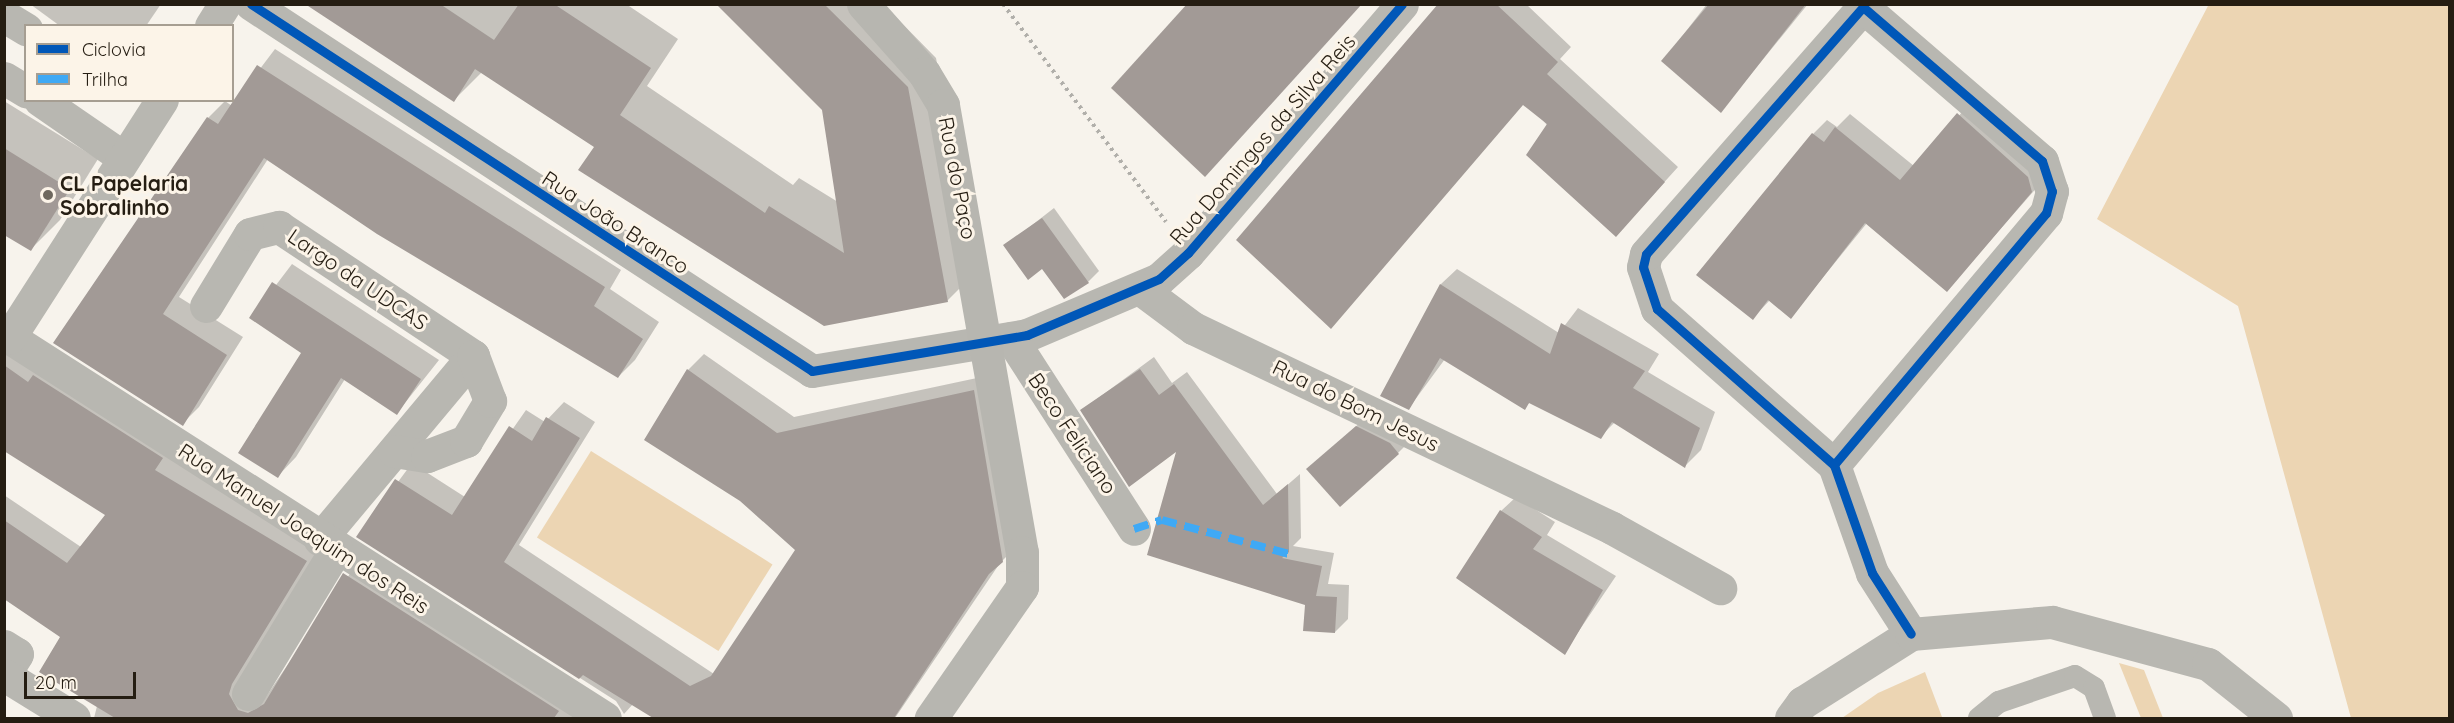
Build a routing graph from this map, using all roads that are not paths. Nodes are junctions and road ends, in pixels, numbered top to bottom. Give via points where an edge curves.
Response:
1 (225, 4) edge
2 (251, 4) edge
3 (863, 4) edge
4 (1402, 4) edge
5 (1863, 5) edge
6 (4, 16) edge
7 (212, 24) edge
8 (24, 28) edge
9 (4, 78) edge
10 (24, 91) edge
11 (43, 102) edge
12 (161, 102) edge
13 (124, 158) junction
14 (1142, 290) junction
15 (206, 306) dead end
16 (7, 336) edge
17 (1000, 340) junction
18 (474, 356) junction
19 (394, 451) junction
20 (1834, 465) junction
21 (1134, 529) dead end
22 (328, 544) junction
23 (1720, 588) dead end
24 (1911, 634) junction
25 (4, 646) edge
26 (4, 675) edge
27 (248, 694) dead end
28 (74, 718) edge
29 (605, 718) edge
30 (931, 718) edge
31 (1791, 718) edge
32 (1979, 718) edge
33 (2105, 718) edge
34 (2276, 718) edge

1 - 7 street
2 - 17 street, Rua João Branco via 812,371
3 - 17 street, Rua do Paço via 924,73 943,105
4 - 14 street, Rua Domingos da Silva Reis via 1188,253
5 - 20 street via 2042,161 2052,192 2046,213
5 - 20 street via 1646,254 1643,267 1657,309
6 - 8 street
9 - 10 street
11 - 13 street
12 - 13 street
13 - 16 street
14 - 17 street
14 - 23 street, Rua do Bom Jesus via 1194,328 1612,528
15 - 18 street, Largo da UDCAS via 250,234 279,227
16 - 22 street, Rua Manuel Joaquim dos Reis
17 - 21 street, Beco Feliciano
17 - 30 street, Rua do Paço via 1022,552 1022,587
18 - 19 street
18 - 19 street via 490,401 466,441 427,456
19 - 22 street
20 - 24 street via 1872,573
22 - 27 street
22 - 29 street, Rua Manuel Joaquim dos Reis
24 - 31 street via 1802,703
24 - 34 street via 2052,622 2208,664
25 - 26 street via 17,654
26 - 28 street
32 - 33 lane via 1999,702 2075,676 2094,688

